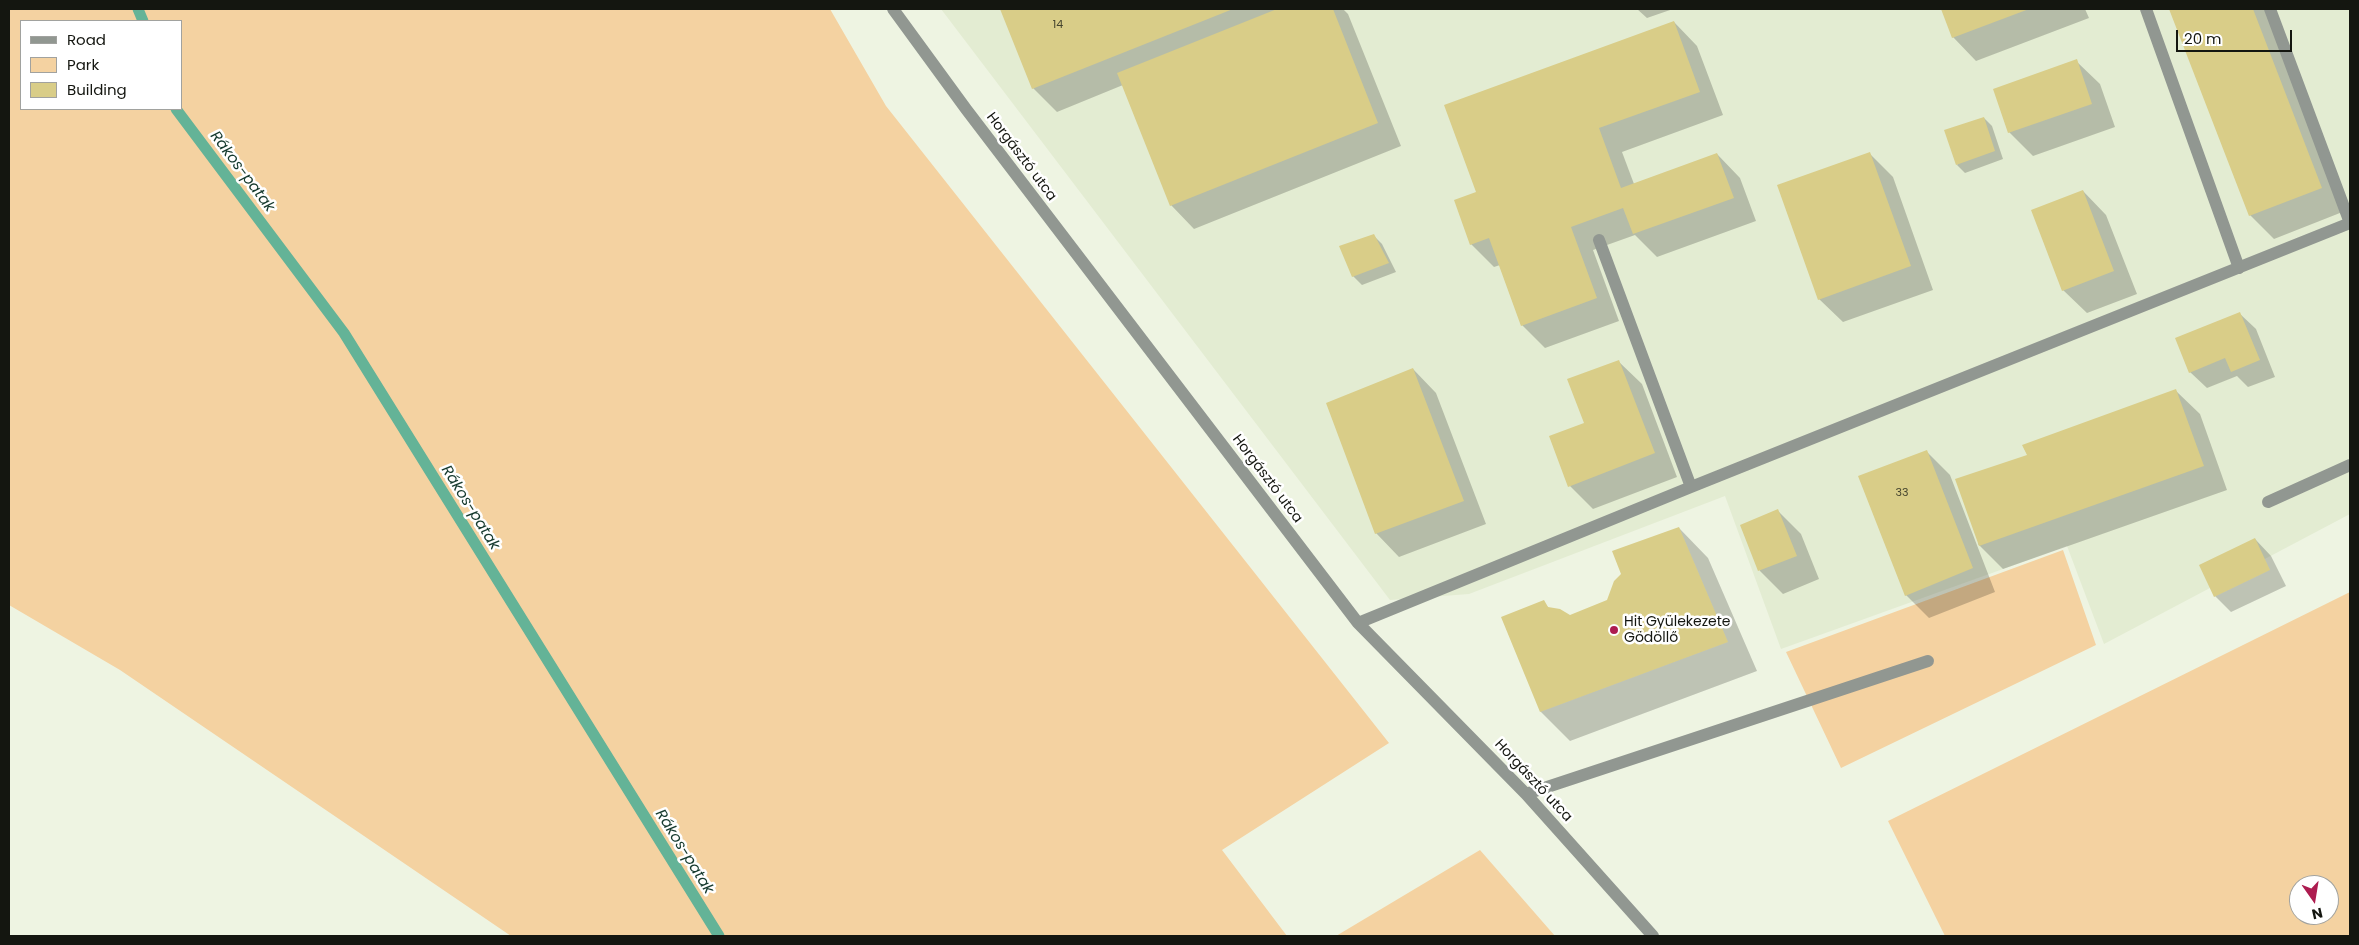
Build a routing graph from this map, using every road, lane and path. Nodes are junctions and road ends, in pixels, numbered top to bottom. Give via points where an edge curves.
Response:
1 (894, 9) edge
2 (2146, 9) edge
3 (2270, 9) edge
4 (2350, 223) edge
5 (1599, 240) dead end
6 (2240, 268) junction
7 (2350, 465) edge
8 (1691, 487) junction
9 (2268, 502) dead end
10 (1358, 623) junction
11 (1928, 661) dead end
12 (1526, 794) junction
13 (1653, 936) edge

1 - 10 street, Horgásztó utca via 966,109
2 - 6 street
3 - 4 street
4 - 6 street
5 - 8 street
6 - 8 street
7 - 9 street
8 - 10 street
10 - 12 street, Horgásztó utca
11 - 12 street
12 - 13 street, Horgásztó utca

